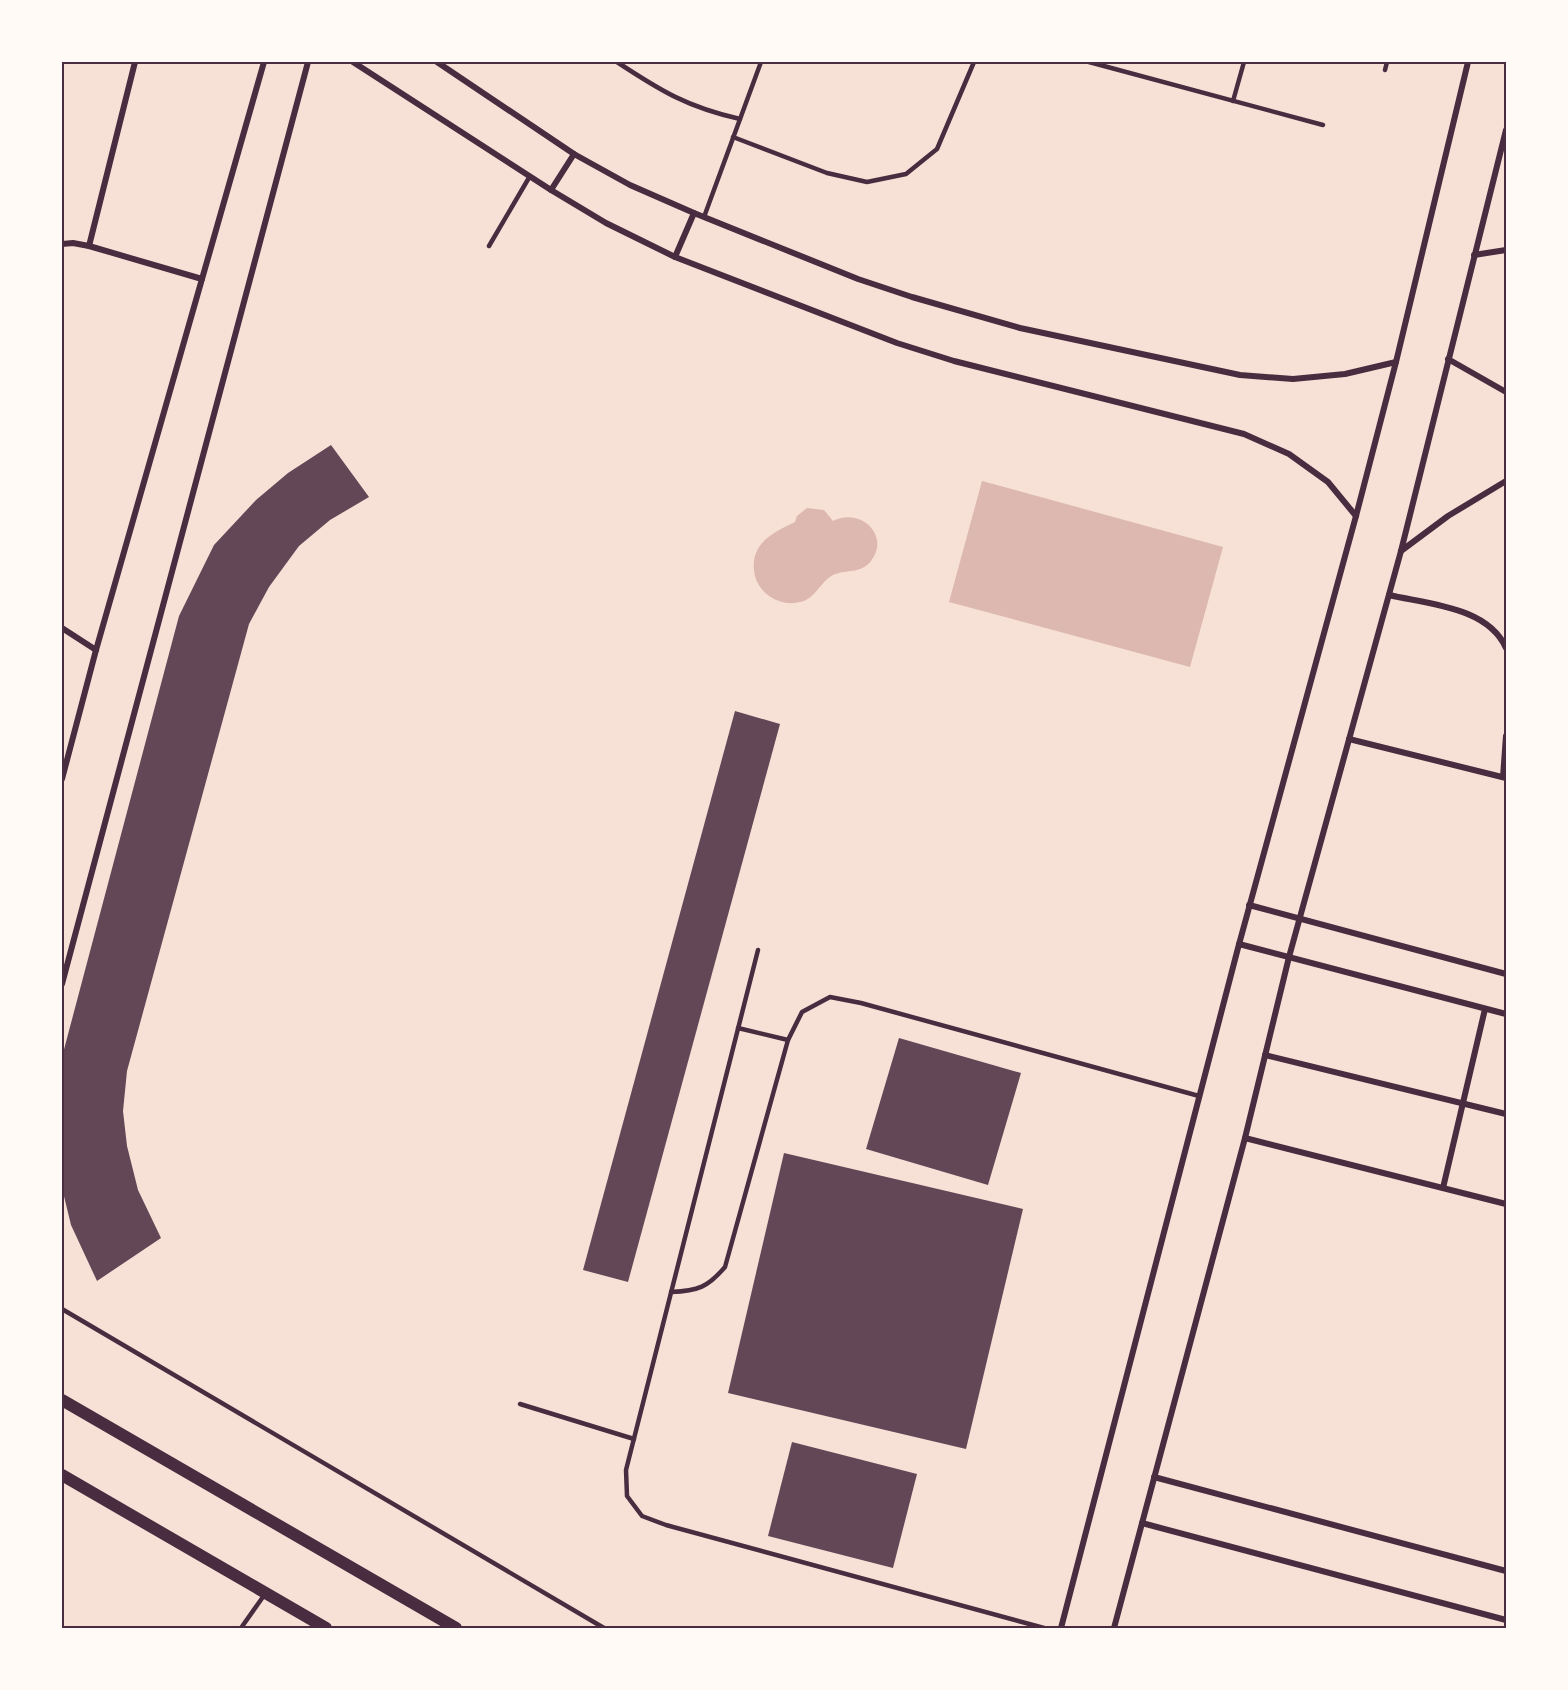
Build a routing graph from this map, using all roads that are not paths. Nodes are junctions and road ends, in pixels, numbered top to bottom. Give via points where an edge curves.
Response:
1 (135, 62) edge
2 (264, 62) edge
3 (308, 62) edge
4 (352, 62) edge
5 (437, 62) edge
6 (617, 62) edge
7 (761, 62) edge
8 (974, 62) edge
9 (1089, 62) edge
10 (1244, 62) edge
11 (1387, 62) edge
12 (1466, 62) edge
13 (1385, 70) dead end
14 (1233, 101) junction
15 (740, 119) junction
16 (1323, 125) dead end
17 (1506, 130) edge
18 (733, 137) junction
19 (574, 154) junction
20 (530, 176) junction
21 (551, 190) junction
22 (694, 213) junction
23 (704, 217) junction
24 (62, 244) edge
25 (89, 246) junction
26 (489, 246) dead end
27 (1506, 250) edge
28 (1474, 255) junction
29 (675, 257) junction
30 (202, 279) junction
31 (1448, 359) junction
32 (1395, 362) junction
33 (1506, 392) edge
34 (1506, 481) edge
35 (1356, 516) junction
36 (1401, 551) junction
37 (1389, 595) junction
38 (62, 628) edge
39 (1505, 639) edge
40 (1506, 648) edge
41 (96, 650) junction
42 (1506, 736) edge
43 (1349, 739) junction
44 (1504, 778) edge
45 (62, 779) edge
46 (1249, 905) junction
47 (1299, 919) junction
48 (1239, 944) junction
49 (758, 950) dead end
50 (1289, 957) junction
51 (1506, 974) edge
52 (62, 984) edge
53 (1485, 1009) junction
54 (1506, 1014) edge
55 (738, 1028) junction
56 (788, 1040) junction
57 (1265, 1055) junction
58 (1199, 1096) junction
59 (1462, 1103) junction
60 (1506, 1114) edge
61 (1245, 1138) junction
62 (1443, 1188) junction
63 (1506, 1204) edge
64 (671, 1292) junction
65 (62, 1309) edge
66 (62, 1400) edge
67 (520, 1404) dead end
68 (634, 1439) junction
69 (62, 1475) edge
70 (1154, 1477) junction
71 (1142, 1523) junction
72 (1506, 1571) edge
73 (265, 1594) junction
74 (1506, 1620) edge
75 (241, 1629) edge
76 (326, 1629) edge
77 (456, 1629) edge
78 (604, 1629) edge
79 (1044, 1629) edge
80 (1061, 1629) edge
81 (1114, 1629) edge

1 - 25 street
2 - 30 street
3 - 52 street
4 - 20 street
5 - 19 street
6 - 15 lane via 686,103
7 - 15 lane
8 - 18 lane via 937,149 906,174 867,182 827,173
9 - 14 lane
10 - 14 lane
11 - 13 lane
12 - 32 street
14 - 16 lane
15 - 18 lane
17 - 28 street
18 - 23 lane
19 - 21 street
19 - 22 street via 630,185
20 - 21 street
20 - 26 lane
21 - 29 street
22 - 23 street
22 - 29 street
23 - 32 street via 858,279 966,314 1240,375 1293,379 1345,374
24 - 25 street
25 - 30 street
27 - 28 street
28 - 31 street
29 - 35 street via 897,343 954,361 1244,434 1289,453 1328,482
30 - 41 street
31 - 33 street
31 - 36 street
32 - 35 street
34 - 36 street
35 - 46 street
36 - 37 street
37 - 39 street via 1472,614
37 - 43 street
38 - 41 street
39 - 40 street
41 - 45 street
42 - 44 street
43 - 44 street
43 - 47 street
46 - 47 street
46 - 48 street
47 - 50 street
47 - 51 street
48 - 50 street
48 - 58 street
49 - 55 lane
50 - 53 street
50 - 57 street
53 - 54 street
53 - 59 street
55 - 56 lane
55 - 64 lane
56 - 58 lane via 802,1012 830,998 872,1006
56 - 64 lane via 725,1267 712,1282 692,1292
57 - 59 street
57 - 61 street
58 - 80 street
59 - 60 street
59 - 62 street
61 - 62 street
61 - 70 street
62 - 63 street
64 - 68 lane
65 - 78 lane
66 - 77 main road
67 - 68 lane
68 - 79 lane via 626,1470 627,1496 642,1516
69 - 73 main road
70 - 71 street
70 - 72 street
71 - 74 street
71 - 81 street
73 - 75 lane
73 - 76 main road

